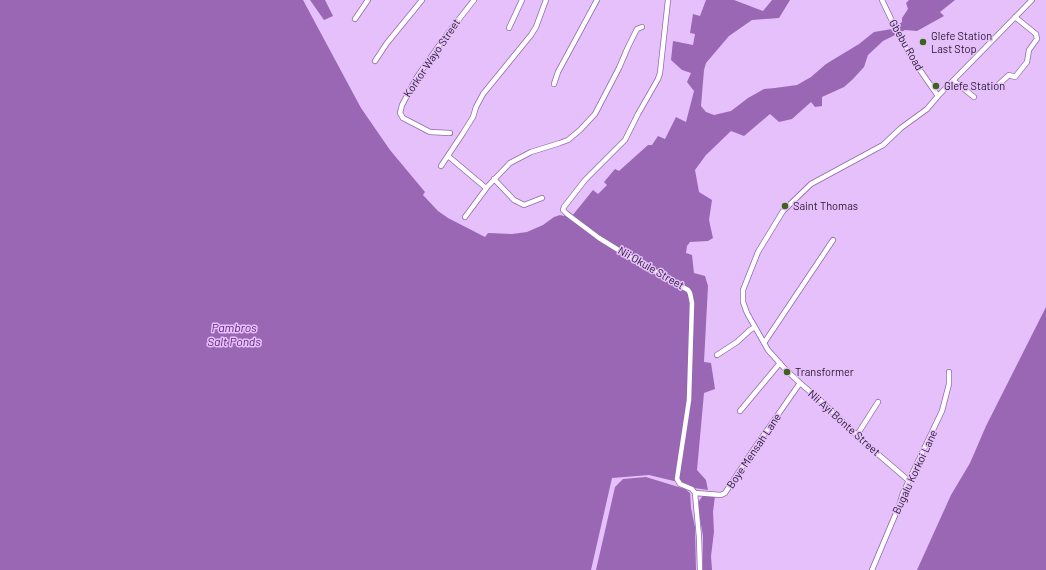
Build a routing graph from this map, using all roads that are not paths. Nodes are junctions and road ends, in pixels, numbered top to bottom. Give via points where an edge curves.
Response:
1 (368, 0) edge
2 (422, 0) edge
3 (474, 0) edge
4 (522, 0) edge
5 (546, 0) edge
6 (597, 0) edge
7 (668, 0) edge
8 (882, 0) edge
9 (1032, 0) edge
10 (1015, 17) junction
11 (355, 19) dead end
12 (642, 27) dead end
13 (509, 28) dead end
14 (375, 61) dead end
15 (954, 81) junction
16 (554, 84) dead end
17 (998, 85) dead end
18 (938, 96) junction
19 (974, 97) dead end
20 (450, 133) dead end
21 (448, 156) junction
22 (441, 166) dead end
23 (494, 179) junction
24 (486, 188) junction
25 (542, 198) dead end
26 (464, 217) dead end
27 (833, 240) dead end
28 (755, 327) junction
29 (764, 343) junction
30 (717, 355) dead end
31 (780, 363) junction
32 (949, 372) dead end
33 (800, 383) junction
34 (878, 402) dead end
35 (740, 411) dead end
36 (857, 435) junction
37 (908, 480) junction
38 (695, 493) junction
39 (700, 570) edge
40 (872, 570) edge

1 - 11 street
2 - 14 street
3 - 20 street, Korkor Wayo Street via 421,71 400,113 403,118 430,132
4 - 13 street
5 - 21 street via 531,35 484,94 473,117
6 - 16 street
7 - 38 street, Nii Okule Street via 658,79 626,140 585,180 563,210 599,238 688,290 692,303 689,400 677,479 680,484
8 - 18 street, Gbebu Road via 913,60
9 - 10 street, Nii Ayi Bonte Street
10 - 15 street, Nii Ayi Bonte Street
10 - 17 street via 1036,34 1037,39 1029,50 1026,62 1015,77 1009,75
12 - 23 street via 637,29 595,114 580,130 568,140 531,152 510,163
15 - 18 street, Nii Ayi Bonte Street
15 - 19 street
18 - 28 street, Nii Ayi Bonte Street via 927,109 883,145 811,184 783,211 758,252 743,290 743,302
21 - 22 street
21 - 24 street
23 - 24 street
23 - 25 street via 514,200 524,205
24 - 26 street
27 - 29 street
28 - 29 street, Nii Ayi Bonte Street
28 - 30 street
29 - 31 street, Nii Ayi Bonte Street
31 - 33 street, Nii Ayi Bonte Street
31 - 35 street
32 - 37 street, Bugalu Korkoi Lane via 949,384 942,411
33 - 36 street, Nii Ayi Bonte Street
33 - 38 street, Boye Mensah Lane via 725,493
34 - 36 street
36 - 37 street, Nii Ayi Bonte Street
37 - 40 street, Bugalu Korkoi Lane
38 - 39 street

